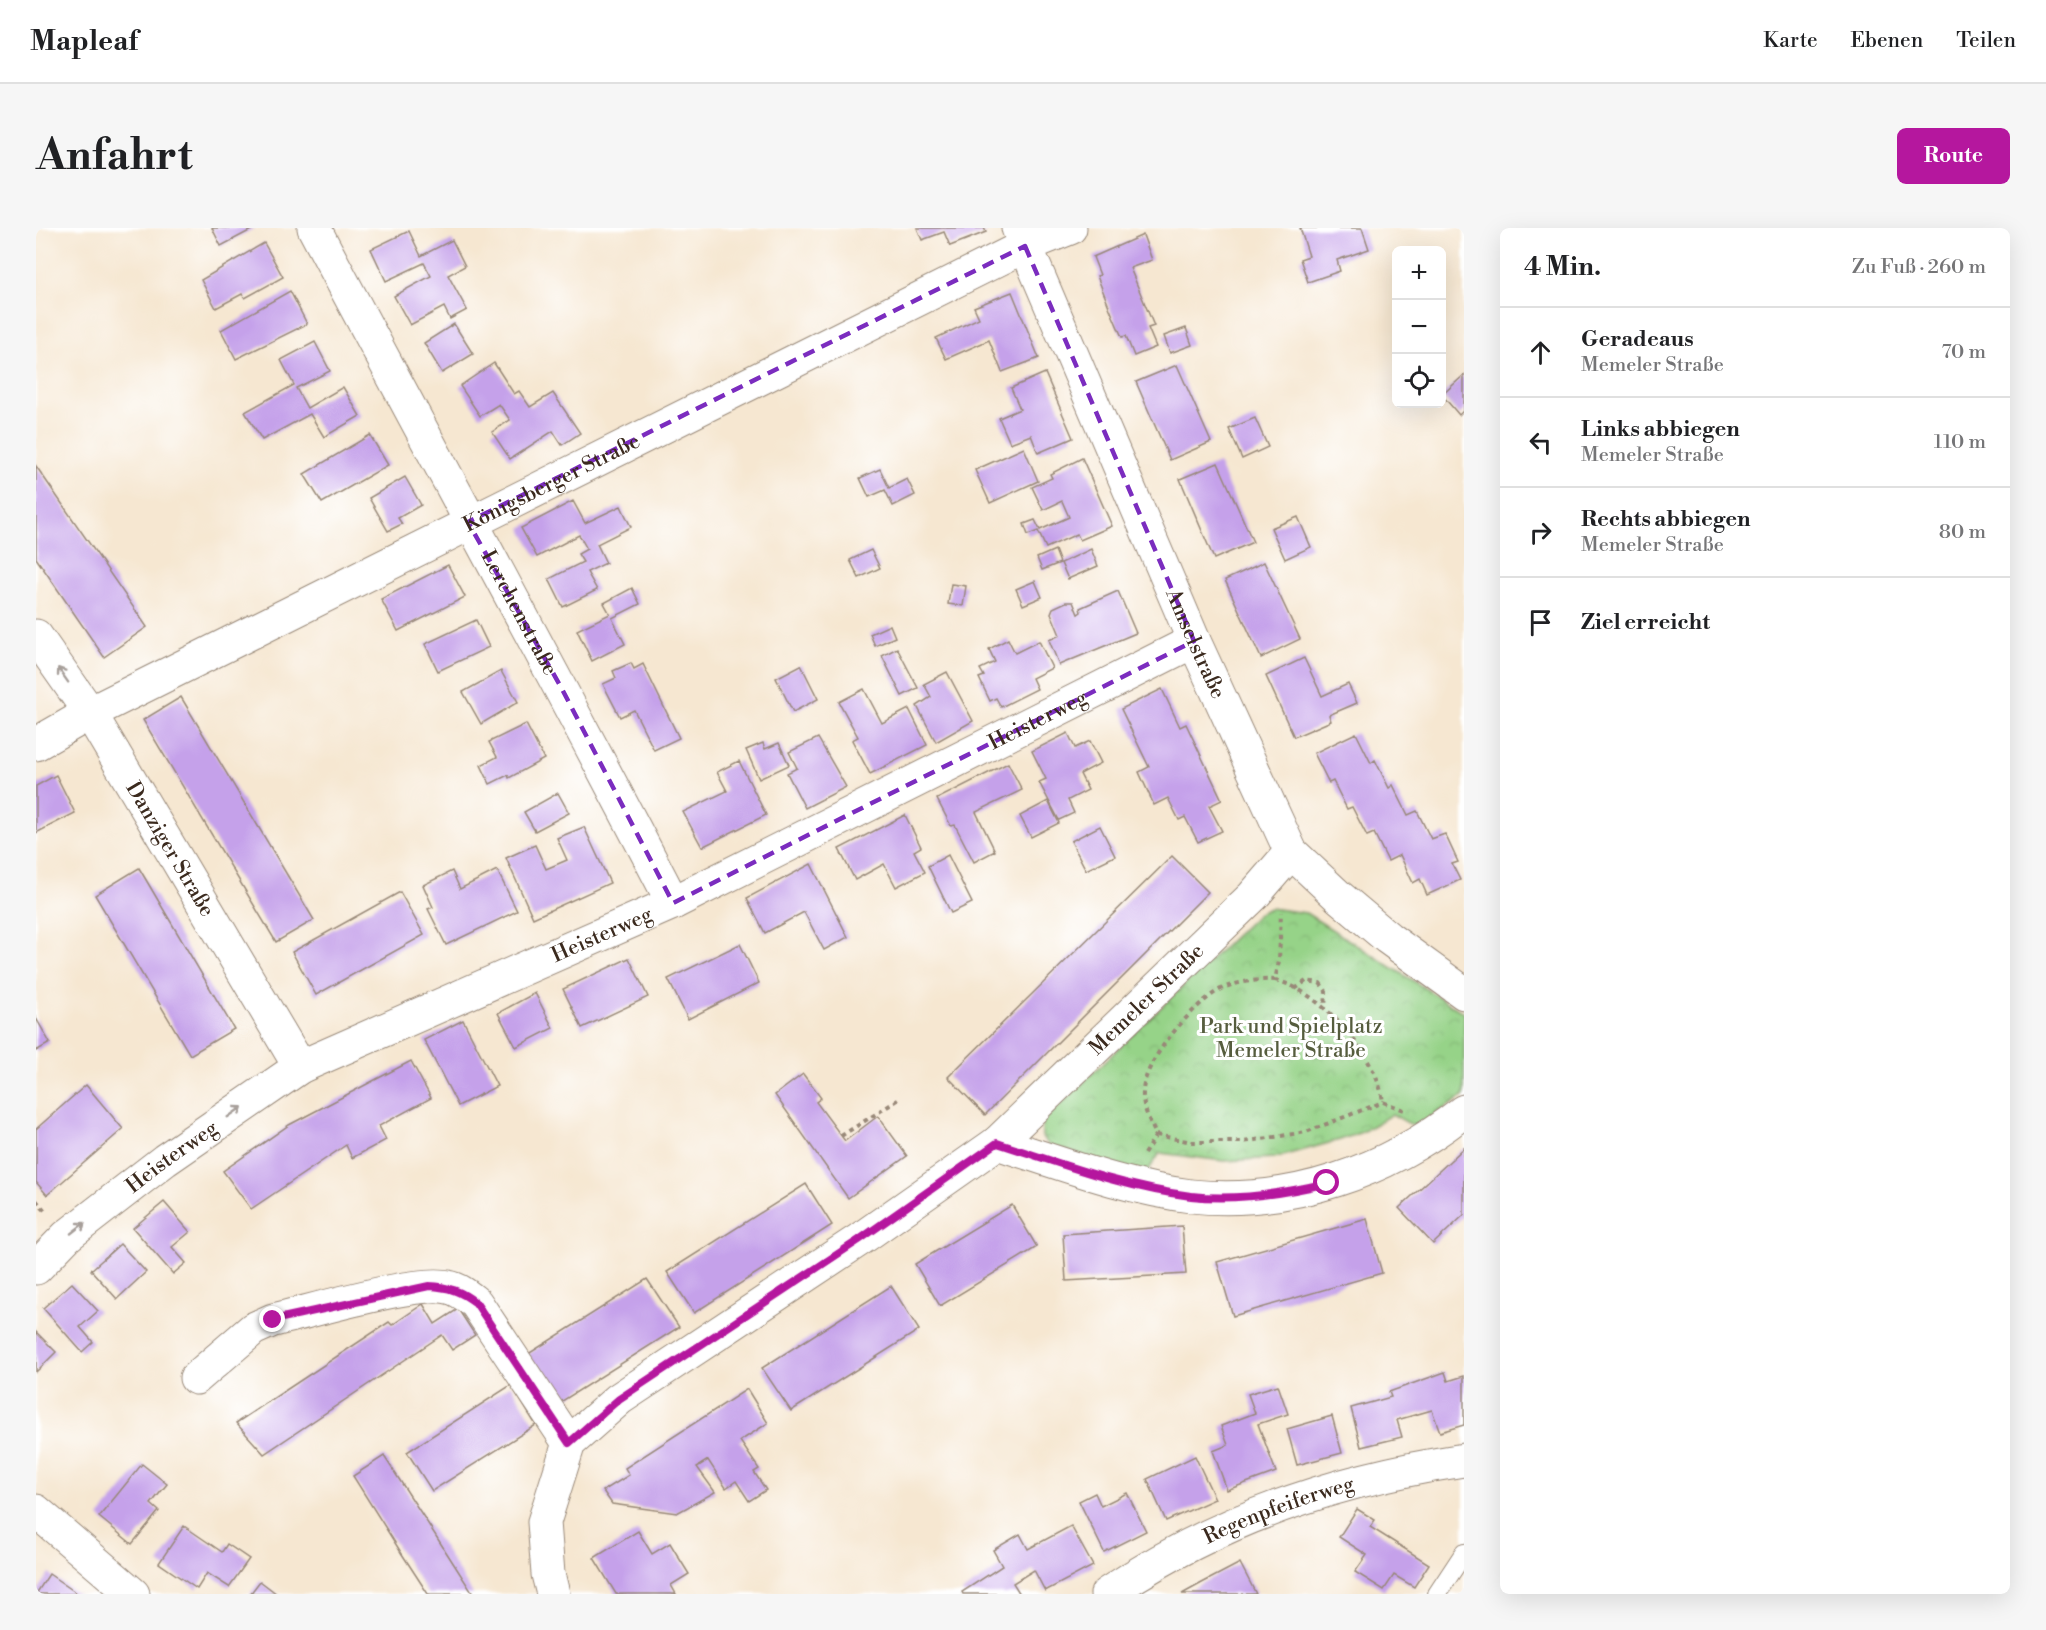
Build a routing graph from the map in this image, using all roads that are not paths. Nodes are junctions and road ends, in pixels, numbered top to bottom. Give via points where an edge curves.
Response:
1 (314, 228) edge
2 (1070, 228) edge
3 (1021, 237) edge
4 (468, 522) junction
5 (36, 636) edge
6 (1194, 641) junction
7 (90, 713) junction
8 (36, 744) edge
9 (1291, 852) junction
10 (673, 903) junction
11 (1464, 993) edge
12 (300, 1067) junction
13 (1464, 1112) edge
14 (997, 1143) junction
15 (36, 1268) edge
16 (196, 1378) dead end
17 (569, 1443) junction
18 (1464, 1460) edge
19 (36, 1511) edge
20 (1464, 1553) edge
21 (133, 1594) edge
22 (554, 1594) edge
23 (1107, 1594) edge
24 (1437, 1594) edge

1 - 4 street, Lerchenstraße
2 - 3 street, Königsberger Straße
3 - 4 street, Königsberger Straße
3 - 6 street, Amselstraße
4 - 7 street, Königsberger Straße
4 - 10 street, Lerchenstraße via 562,689
7 -> 5 street, Danziger Straße
6 - 9 street, Amselstraße
6 - 10 street, Heisterweg
7 - 8 street, Königsberger Straße
7 - 12 street, Danziger Straße
9 - 11 street, Amselstraße via 1388,938
9 - 14 street, Memeler Straße via 1253,896
10 - 12 street, Heisterweg
15 -> 12 street, Heisterweg via 67,1236 165,1160
13 - 14 street via 1427,1139 1368,1170 1261,1196 1214,1197 1170,1192
14 - 17 street, Memeler Straße via 619,1399
16 - 17 street via 253,1329 273,1320 406,1290 448,1287 476,1303
17 - 22 street via 544,1522 548,1574
18 - 23 street, Regenpfeiferweg via 1360,1480 1282,1504 1206,1535 1144,1568
19 - 21 street
20 - 24 lane

